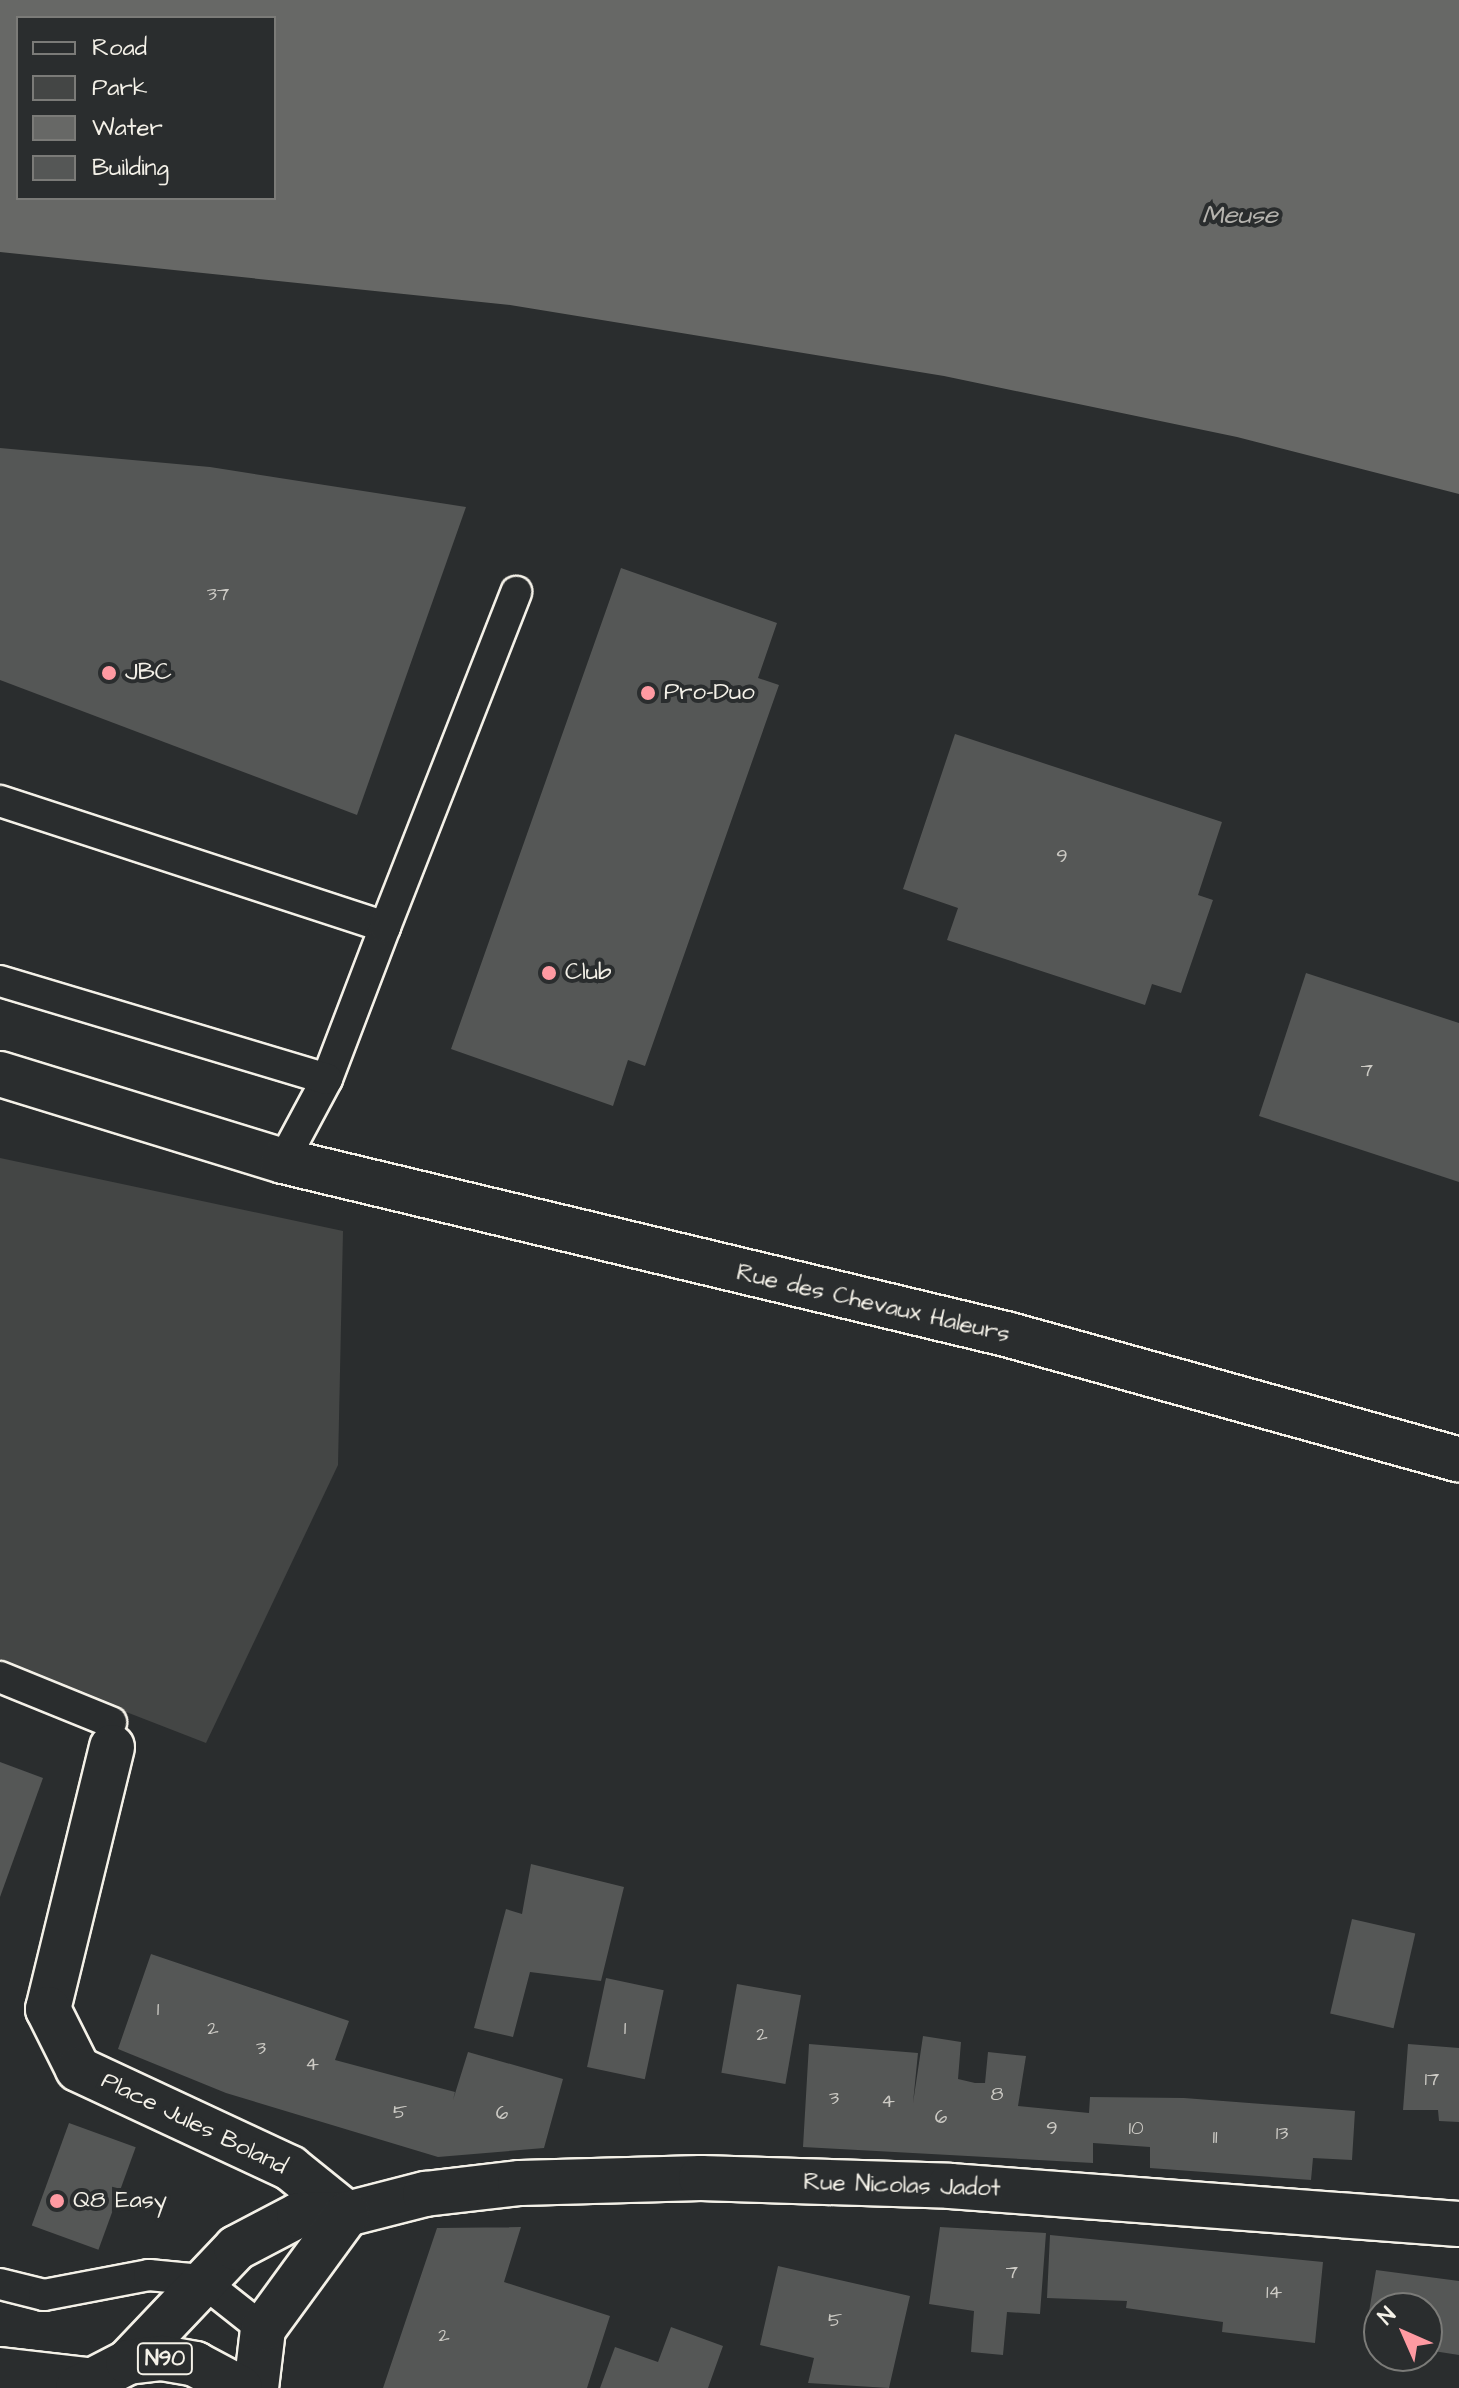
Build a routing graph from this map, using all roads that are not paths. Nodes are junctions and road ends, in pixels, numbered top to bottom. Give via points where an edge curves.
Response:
1 (516, 592) dead end
2 (0, 801) edge
3 (385, 927) junction
4 (0, 981) edge
5 (0, 1074) edge
6 (327, 1079) junction
7 (283, 1161) junction
8 (1459, 1460) edge
9 (0, 1677) edge
10 (111, 1725) joint
11 (347, 2214) junction
12 (1459, 2224) edge
13 (201, 2280) junction
14 (0, 2284) edge
15 (263, 2329) junction
16 (128, 2362) junction
17 (0, 2370) edge
18 (82, 2384) edge
19 (240, 2388) edge
20 (256, 2388) edge

1 - 3 lane
2 - 3 lane
3 - 6 lane
4 - 6 lane
5 - 7 street, Rue des Chevaux Haleurs
6 - 7 lane
7 - 8 street, Rue des Chevaux Haleurs via 1006,1334
9 - 10 lane
10 - 11 street, Place Jules Boland via 48,2009 78,2069 290,2168
11 - 12 street, Rue Nicolas Jadot via 425,2194 520,2183 701,2178 950,2186
11 - 13 street, Rue Nicolas Jadot via 299,2215 236,2248
11 - 15 street
13 - 14 lane via 149,2275 44,2295
13 - 15 lane
13 - 16 street, Rue Nicolas Jadot
15 - 20 street
16 - 18 street, N90
16 - 19 street, N90 via 195,2364
17 - 18 street, N90

